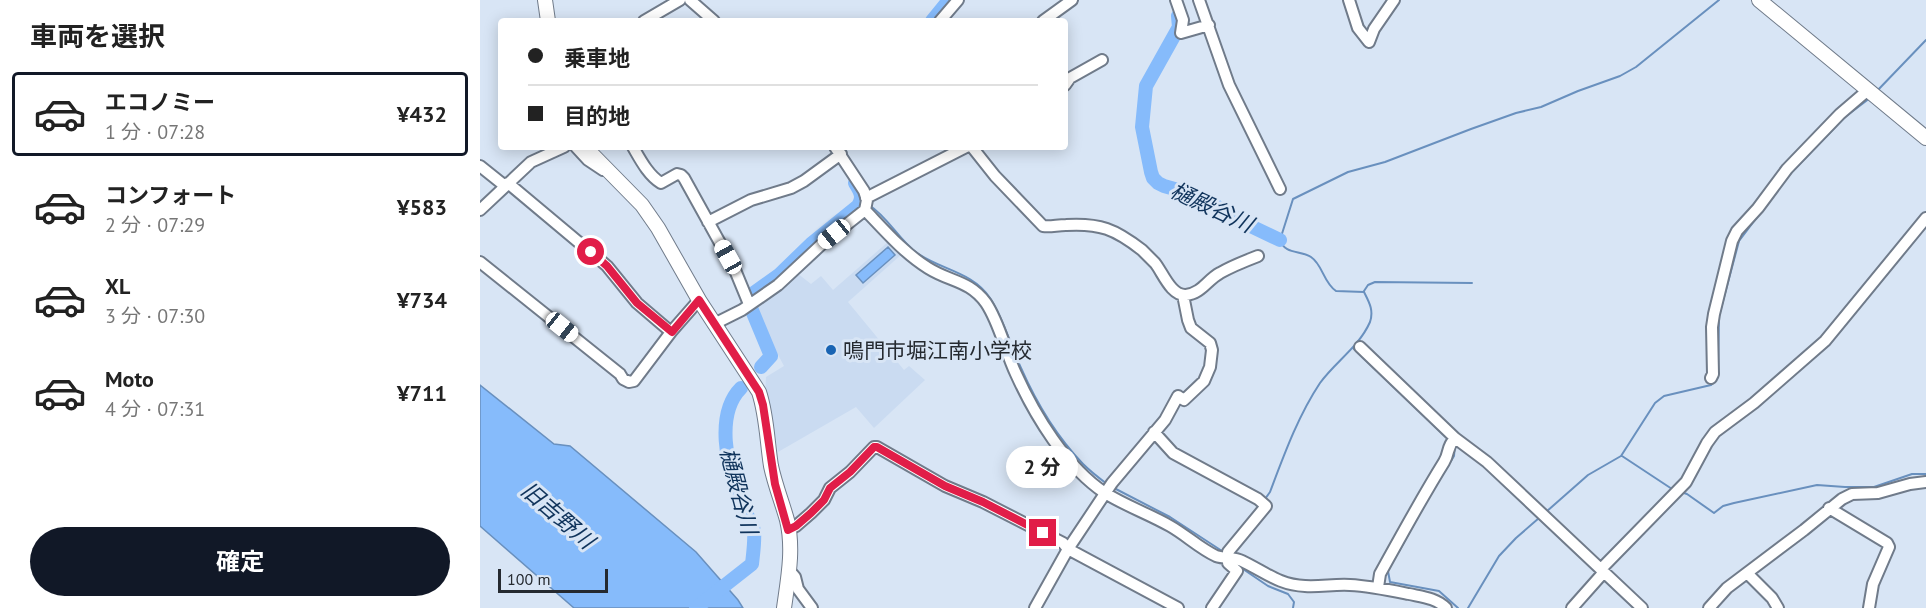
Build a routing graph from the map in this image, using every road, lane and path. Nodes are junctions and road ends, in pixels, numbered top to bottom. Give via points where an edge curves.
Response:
1 (545, 0) edge
2 (680, 0) edge
3 (690, 0) edge
4 (958, 0) edge
5 (1072, 0) edge
6 (1176, 0) edge
7 (1199, 0) edge
8 (1349, 0) edge
9 (1394, 0) edge
10 (1759, 0) edge
11 (548, 18) edge
12 (649, 18) edge
13 (711, 18) edge
14 (943, 18) edge
15 (1047, 18) edge
16 (1209, 25) junction
17 (1102, 60) dead end
18 (1068, 82) edge
19 (1872, 93) junction
20 (1926, 138) edge
21 (557, 150) edge
22 (579, 150) edge
23 (588, 150) edge
24 (635, 150) edge
25 (836, 150) edge
26 (838, 150) edge
27 (961, 150) edge
28 (974, 150) edge
29 (480, 166) edge
30 (609, 172) junction
31 (506, 184) junction
32 (1280, 189) dead end
33 (866, 204) junction
34 (480, 210) edge
35 (1926, 218) edge
36 (708, 222) junction
37 (1258, 256) dead end
38 (480, 262) edge
39 (1183, 295) junction
40 (699, 300) junction
41 (751, 303) junction
42 (714, 324) junction
43 (672, 332) junction
44 (1360, 347) dead end
45 (1711, 378) dead end
46 (1154, 432) junction
47 (1452, 441) junction
48 (1926, 482) edge
49 (1108, 488) junction
50 (1829, 508) junction
51 (788, 530) junction
52 (1068, 549) junction
53 (1228, 558) junction
54 (789, 570) junction
55 (1602, 570) junction
56 (1747, 573) junction
57 (1378, 587) junction
58 (784, 608) edge
59 (812, 608) edge
60 (1035, 608) edge
61 (1178, 608) edge
62 (1212, 608) edge
63 (1446, 608) edge
64 (1572, 608) edge
65 (1642, 608) edge
66 (1708, 608) edge
67 (1778, 608) edge
68 (1869, 608) edge

1 - 11 main road
2 - 12 street
3 - 13 street
4 - 14 street
5 - 15 street
6 - 16 street via 1183,20 1181,33
7 - 16 street
8 - 9 street via 1358,28 1369,42
10 - 19 main road
16 - 32 street via 1229,85
17 - 18 street
19 - 20 main road
19 - 45 street via 1840,114 1787,169 1737,231 1714,314
21 - 31 street via 531,162
22 - 30 street via 599,169
23 - 30 main road
24 - 36 street via 657,181 681,175
25 - 36 street via 804,181 751,200
26 - 33 street via 864,191
27 - 33 street
28 - 39 street via 1043,226 1097,225 1117,232 1143,251
29 - 31 street
30 - 40 main road via 642,205
31 - 34 street
31 - 43 street via 607,266 637,303
33 - 41 street via 778,285
33 - 49 street via 892,239 916,260 974,290 986,303 1040,420 1085,478
35 - 55 street via 1825,341 1710,436 1686,482
36 - 41 street
37 - 39 street via 1217,274 1196,293
38 - 43 street via 628,382 634,381
39 - 46 street via 1191,328 1210,343 1210,367 1204,381 1184,400 1178,396
40 - 42 main road
40 - 43 street
41 - 42 street
42 - 51 main road via 759,392 775,484
44 - 47 street
46 - 49 street
46 - 53 street via 1173,453 1266,506
47 - 55 street via 1487,462
47 - 57 street via 1380,574
48 - 50 street via 1852,495
49 - 52 street
49 - 53 street via 1203,549
50 - 56 street
50 - 68 street via 1887,543 1889,548 1873,584
51 - 52 street via 811,513 830,488 877,447
51 - 54 main road
52 - 60 street
52 - 61 street
53 - 57 street via 1286,584
53 - 62 street via 1237,571
54 - 58 main road
54 - 59 street
55 - 64 street
55 - 65 street
56 - 66 street
56 - 67 street
57 - 63 street via 1434,599

